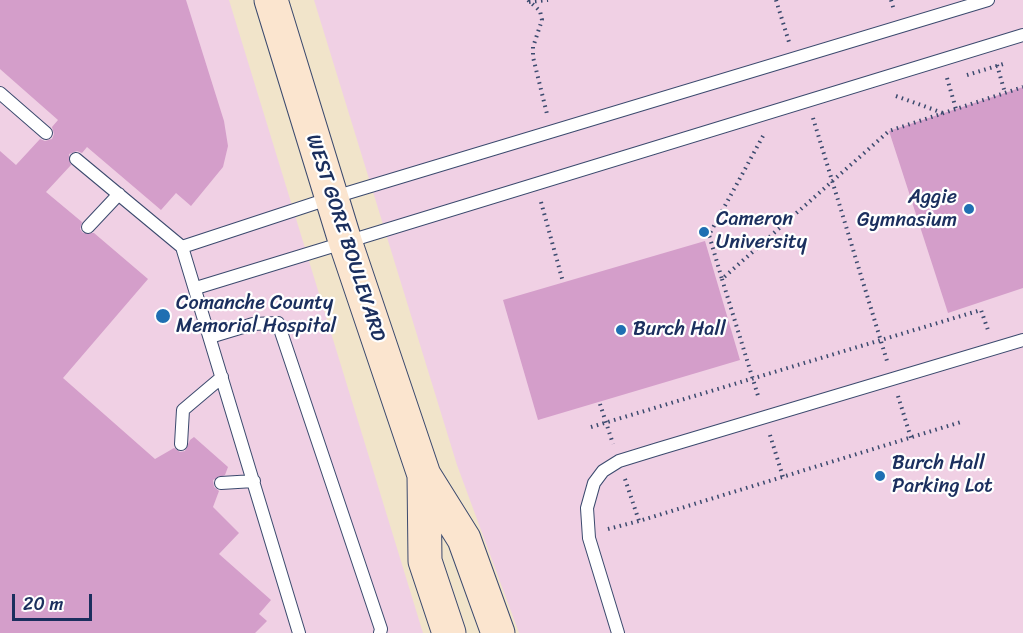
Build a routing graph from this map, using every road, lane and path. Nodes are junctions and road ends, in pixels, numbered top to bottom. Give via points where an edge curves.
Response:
1 (271, 0) edge
2 (548, 0) edge
3 (776, 0) edge
4 (891, 0) edge
5 (988, 0) edge
6 (528, 1) edge
7 (894, 11) dead end
8 (1023, 34) edge
9 (794, 58) junction
10 (1023, 87) edge
11 (0, 93) edge
12 (896, 96) dead end
13 (807, 100) junction
14 (943, 113) junction
15 (548, 114) dead end
16 (46, 133) dead end
17 (763, 136) dead end
18 (76, 159) dead end
19 (832, 181) junction
20 (118, 195) junction
21 (331, 198) junction
22 (541, 202) dead end
23 (88, 227) dead end
24 (345, 241) junction
25 (182, 247) junction
26 (722, 279) junction
27 (563, 282) dead end
28 (196, 288) junction
29 (997, 330) dead end
30 (210, 337) junction
31 (881, 339) junction
32 (1023, 340) edge
33 (222, 377) junction
34 (753, 378) junction
35 (893, 379) junction
36 (764, 417) junction
37 (961, 422) dead end
38 (591, 426) dead end
39 (911, 438) junction
40 (182, 444) dead end
41 (424, 476) junction
42 (783, 477) junction
43 (254, 481) junction
44 (221, 483) dead end
45 (604, 529) dead end
46 (299, 633) edge
47 (380, 633) edge
48 (449, 633) edge
49 (498, 633) edge
50 (618, 633) edge

1 - 21 main road, WEST GORE BOULEVARD
2 - 6 path
3 - 9 path
4 - 7 path
5 - 9 lane
6 - 15 path via 540,11 542,20 533,57
8 - 13 lane
9 - 21 lane
10 - 14 path
11 - 16 lane
12 - 14 path
13 - 19 path
13 - 24 lane
14 - 19 path via 889,131
17 - 26 path via 709,235
18 - 20 lane
19 - 26 path
19 - 31 path
20 - 23 lane
20 - 25 lane
21 - 24 main road, WEST GORE BOULEVARD
21 - 25 lane
22 - 27 path
24 - 28 lane
24 - 41 main road, WEST GORE BOULEVARD
25 - 28 lane
26 - 34 path
28 - 30 lane
29 - 31 path via 988,333 981,310
30 - 33 lane
30 - 47 lane via 253,324 278,323
31 - 34 path
31 - 35 path
32 - 35 lane
33 - 40 lane via 183,410
33 - 43 lane
34 - 36 path
34 - 38 path
35 - 36 lane
35 - 39 path
36 - 42 path
36 - 50 lane via 619,461 603,471 594,483 586,508 589,538
37 - 39 path
39 - 42 path
41 - 48 main road, WEST GORE BOULEVARD via 425,561
41 - 49 main road, WEST GORE BOULEVARD via 464,539
42 - 45 path
43 - 44 lane
43 - 46 lane

